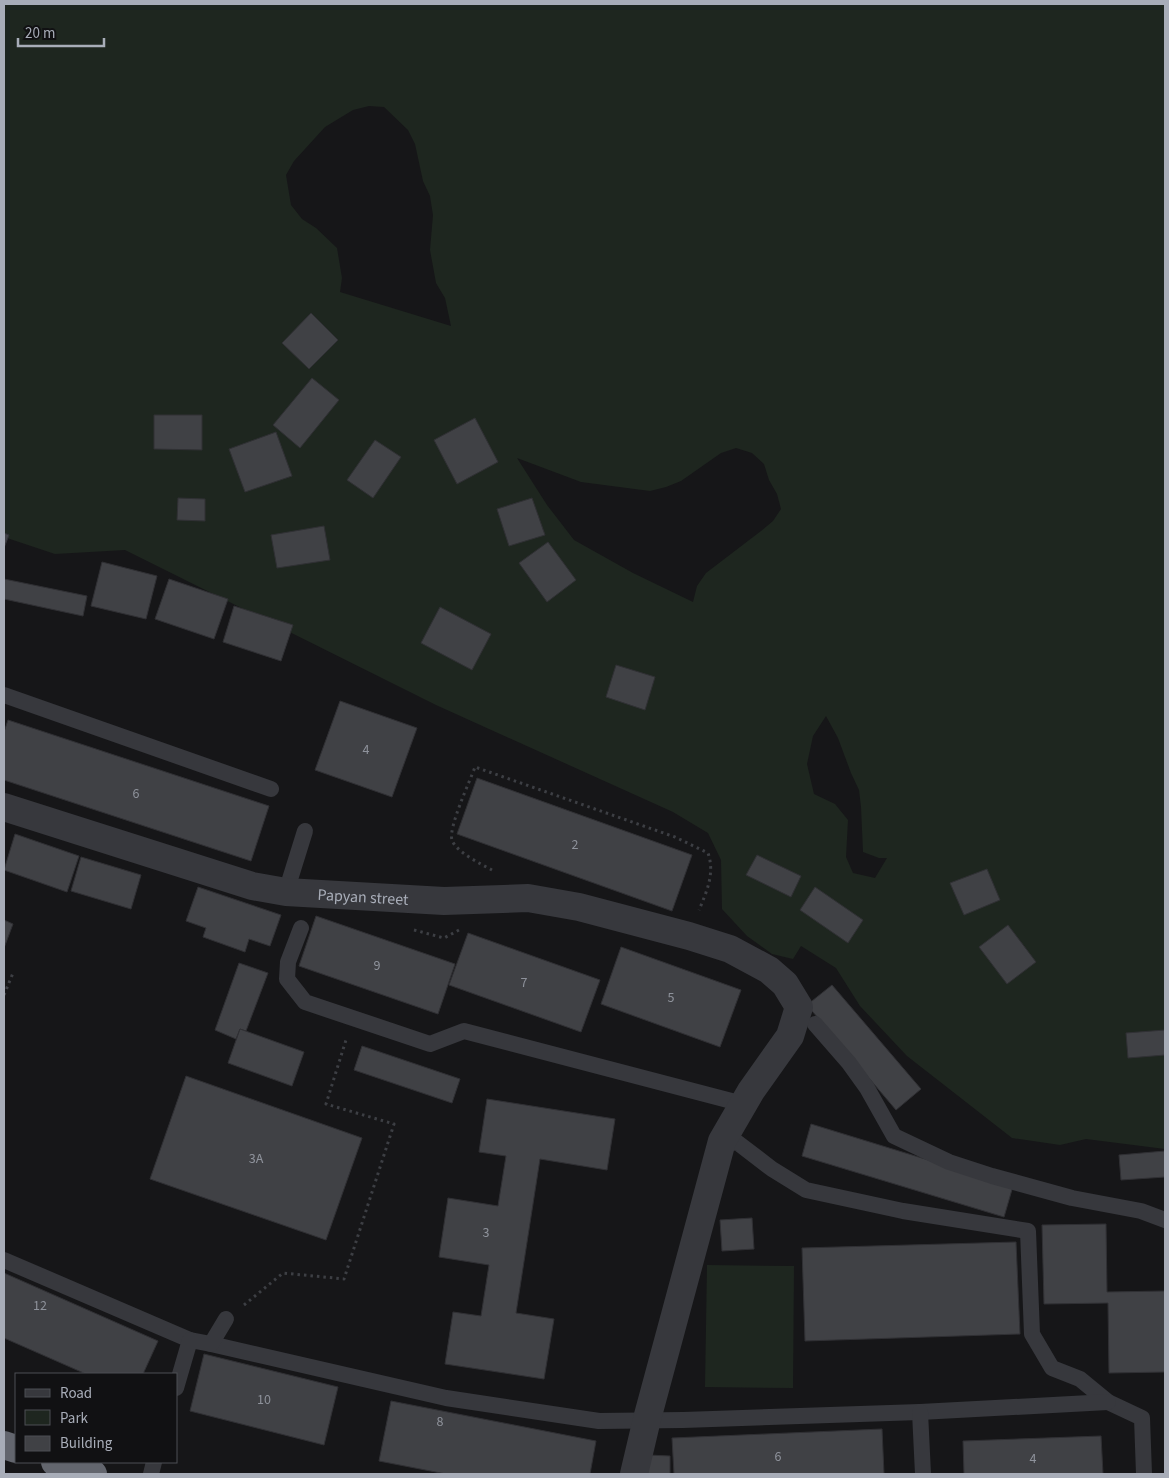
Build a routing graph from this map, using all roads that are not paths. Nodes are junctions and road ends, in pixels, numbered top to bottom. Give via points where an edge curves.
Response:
1 (4, 695) edge
2 (271, 789) dead end
3 (4, 807) edge
4 (306, 831) dead end
5 (286, 892) junction
6 (301, 928) dead end
7 (815, 1024) dead end
8 (744, 1104) junction
9 (722, 1141) junction
10 (1165, 1220) edge
11 (4, 1260) edge
12 (226, 1319) road end
13 (190, 1340) junction
14 (211, 1344) junction
15 (178, 1381) edge
16 (1108, 1402) junction
17 (920, 1412) junction
18 (647, 1419) junction
19 (58, 1463) edge
20 (93, 1474) edge
21 (634, 1474) edge
22 (923, 1474) edge
23 (1144, 1474) edge

1 - 2 lane
3 - 5 street, Papyan street via 252,886
4 - 5 lane
5 - 8 street, Papyan street via 444,901 528,898 578,907 730,949 769,970 785,984 799,1007 790,1036
6 - 8 lane via 288,962 288,979 305,1002 430,1044 464,1032
7 - 10 lane via 862,1082 894,1136 950,1162 992,1176 1072,1198 1141,1211
8 - 9 street
9 - 16 lane via 738,1143 806,1190 903,1211 1028,1231 1032,1334 1052,1368 1080,1379
9 - 18 street
11 - 13 lane
12 - 14 lane
13 - 14 lane
13 - 15 lane
14 - 18 lane via 446,1398 599,1420
16 - 17 lane
16 - 23 lane via 1142,1418
17 - 18 lane
17 - 22 lane
18 - 21 street
19 - 20 highway

